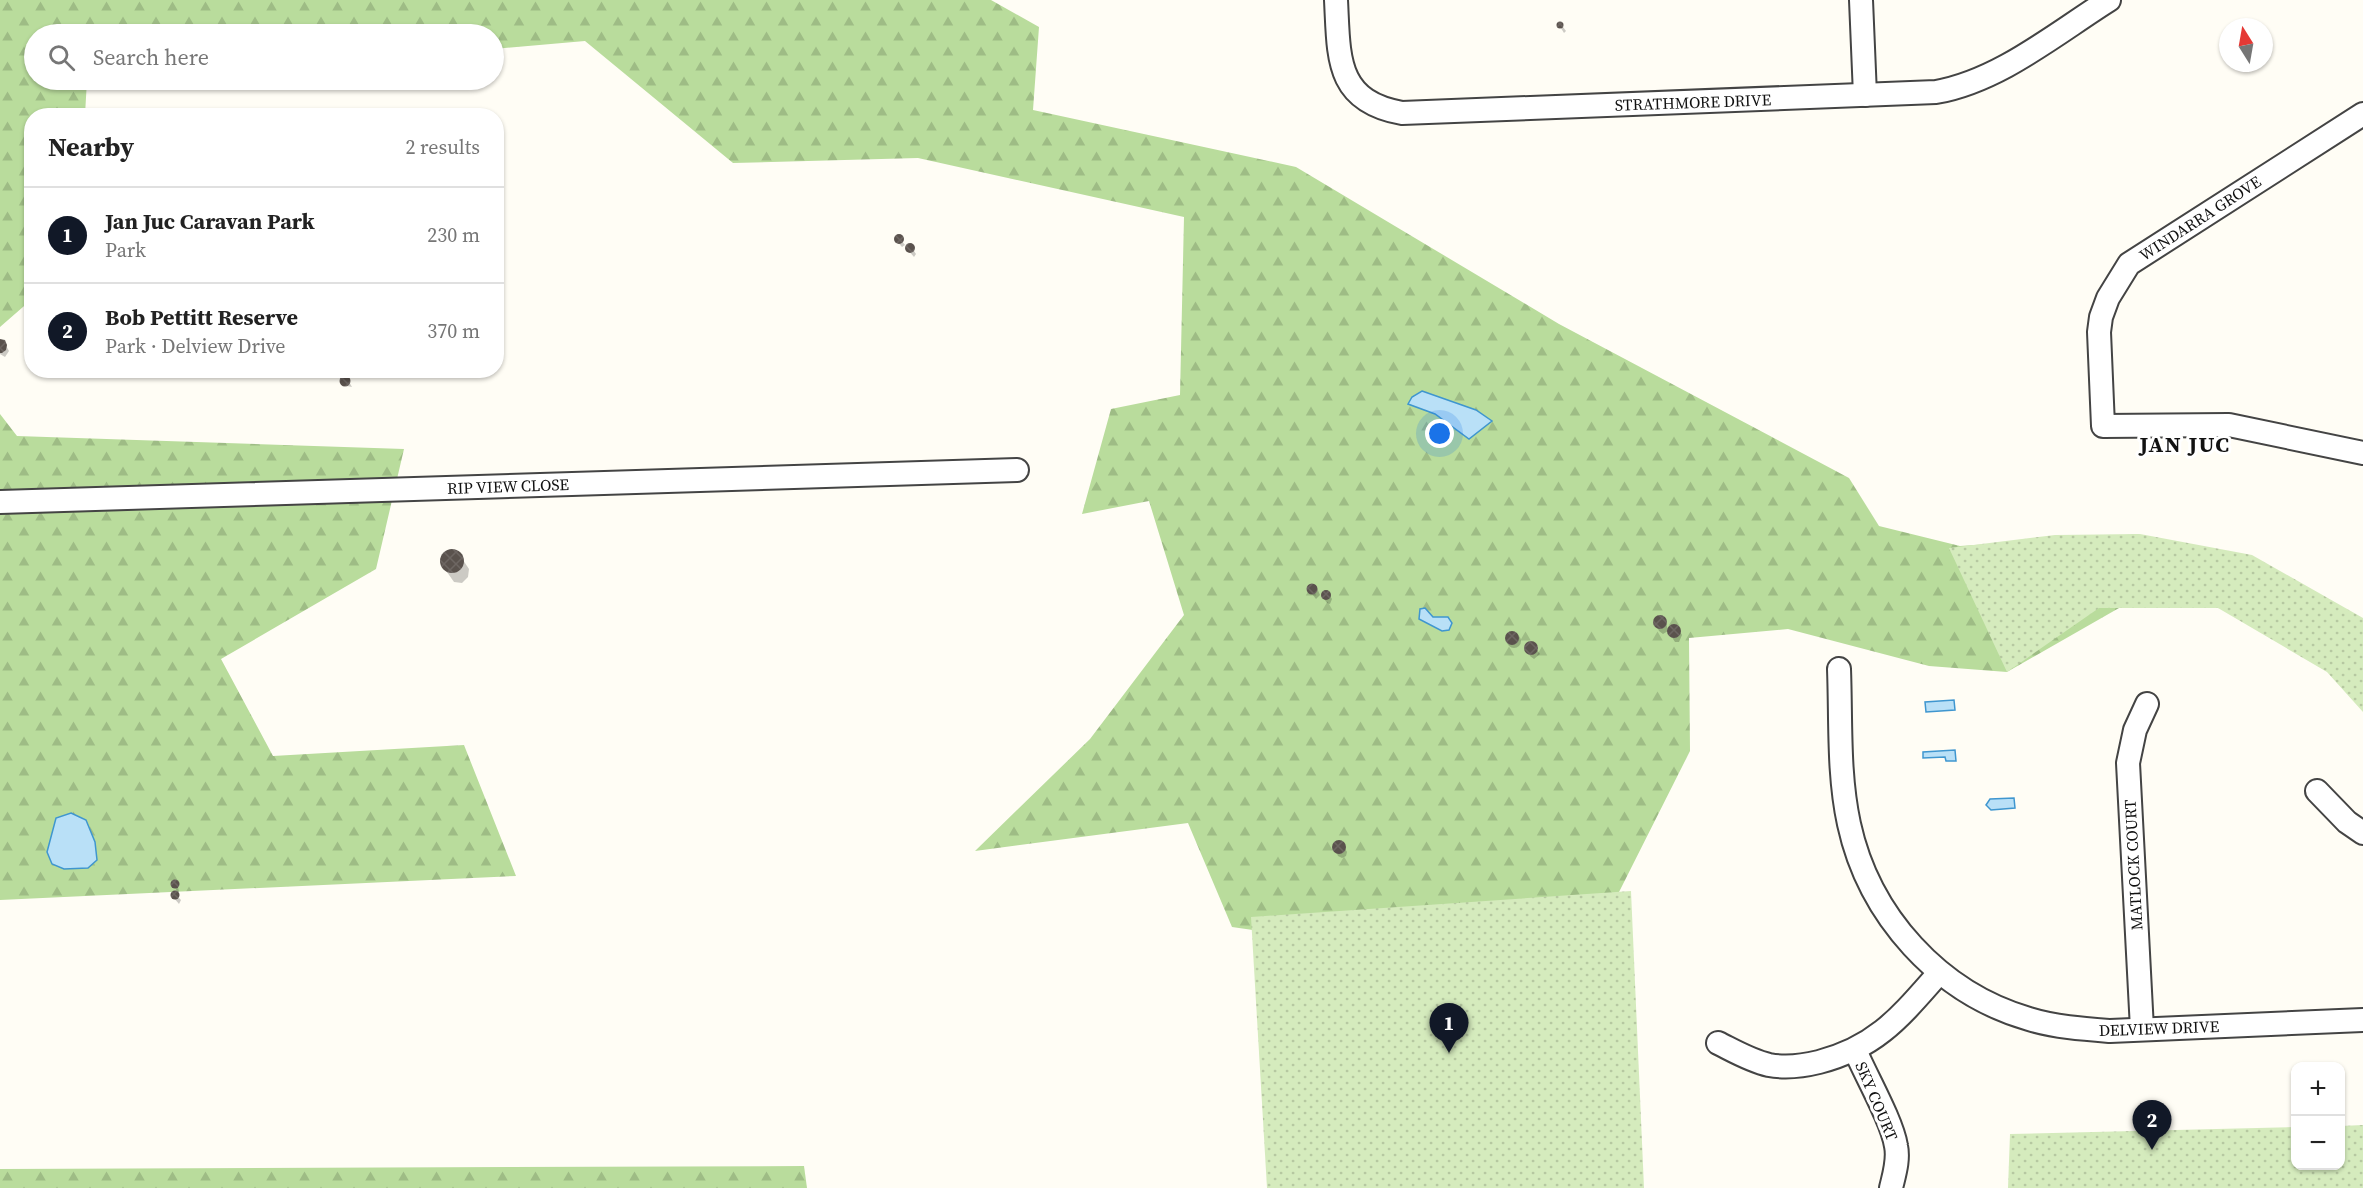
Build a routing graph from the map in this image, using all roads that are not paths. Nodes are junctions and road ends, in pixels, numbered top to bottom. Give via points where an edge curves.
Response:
1 (1336, 0) edge
2 (1861, 0) edge
3 (2109, 0) edge
4 (1865, 95) junction
5 (2363, 114) edge
6 (2363, 453) edge
7 (1017, 470) dead end
8 (0, 502) edge
9 (1839, 669) dead end
10 (2147, 704) dead end
11 (2317, 791) dead end
12 (2363, 833) edge
13 (1939, 973) junction
14 (2363, 1020) edge
15 (2142, 1029) junction
16 (1718, 1043) dead end
17 (1855, 1050) junction
18 (1891, 1188) edge

1 - 4 street, STRATHMORE DRIVE via 1344,76 1354,92 1382,110 1402,113
2 - 4 street
3 - 4 street, STRATHMORE DRIVE via 1977,82 1936,92
5 - 6 street, WINDARRA GROVE via 2129,264 2108,298 2099,332 2103,426 2229,425
7 - 8 street, RIP VIEW CLOSE
9 - 13 street, DELVIEW DRIVE via 1844,798 1858,855 1883,908
10 - 15 street, MATLOCK COURT via 2135,730 2128,764
11 - 12 street
13 - 15 street, DELVIEW DRIVE via 1983,1000 2028,1019 2084,1029
13 - 17 street via 1890,1027
14 - 15 street, DELVIEW DRIVE
16 - 17 street via 1755,1061 1791,1067
17 - 18 street, SKY COURT via 1897,1147

